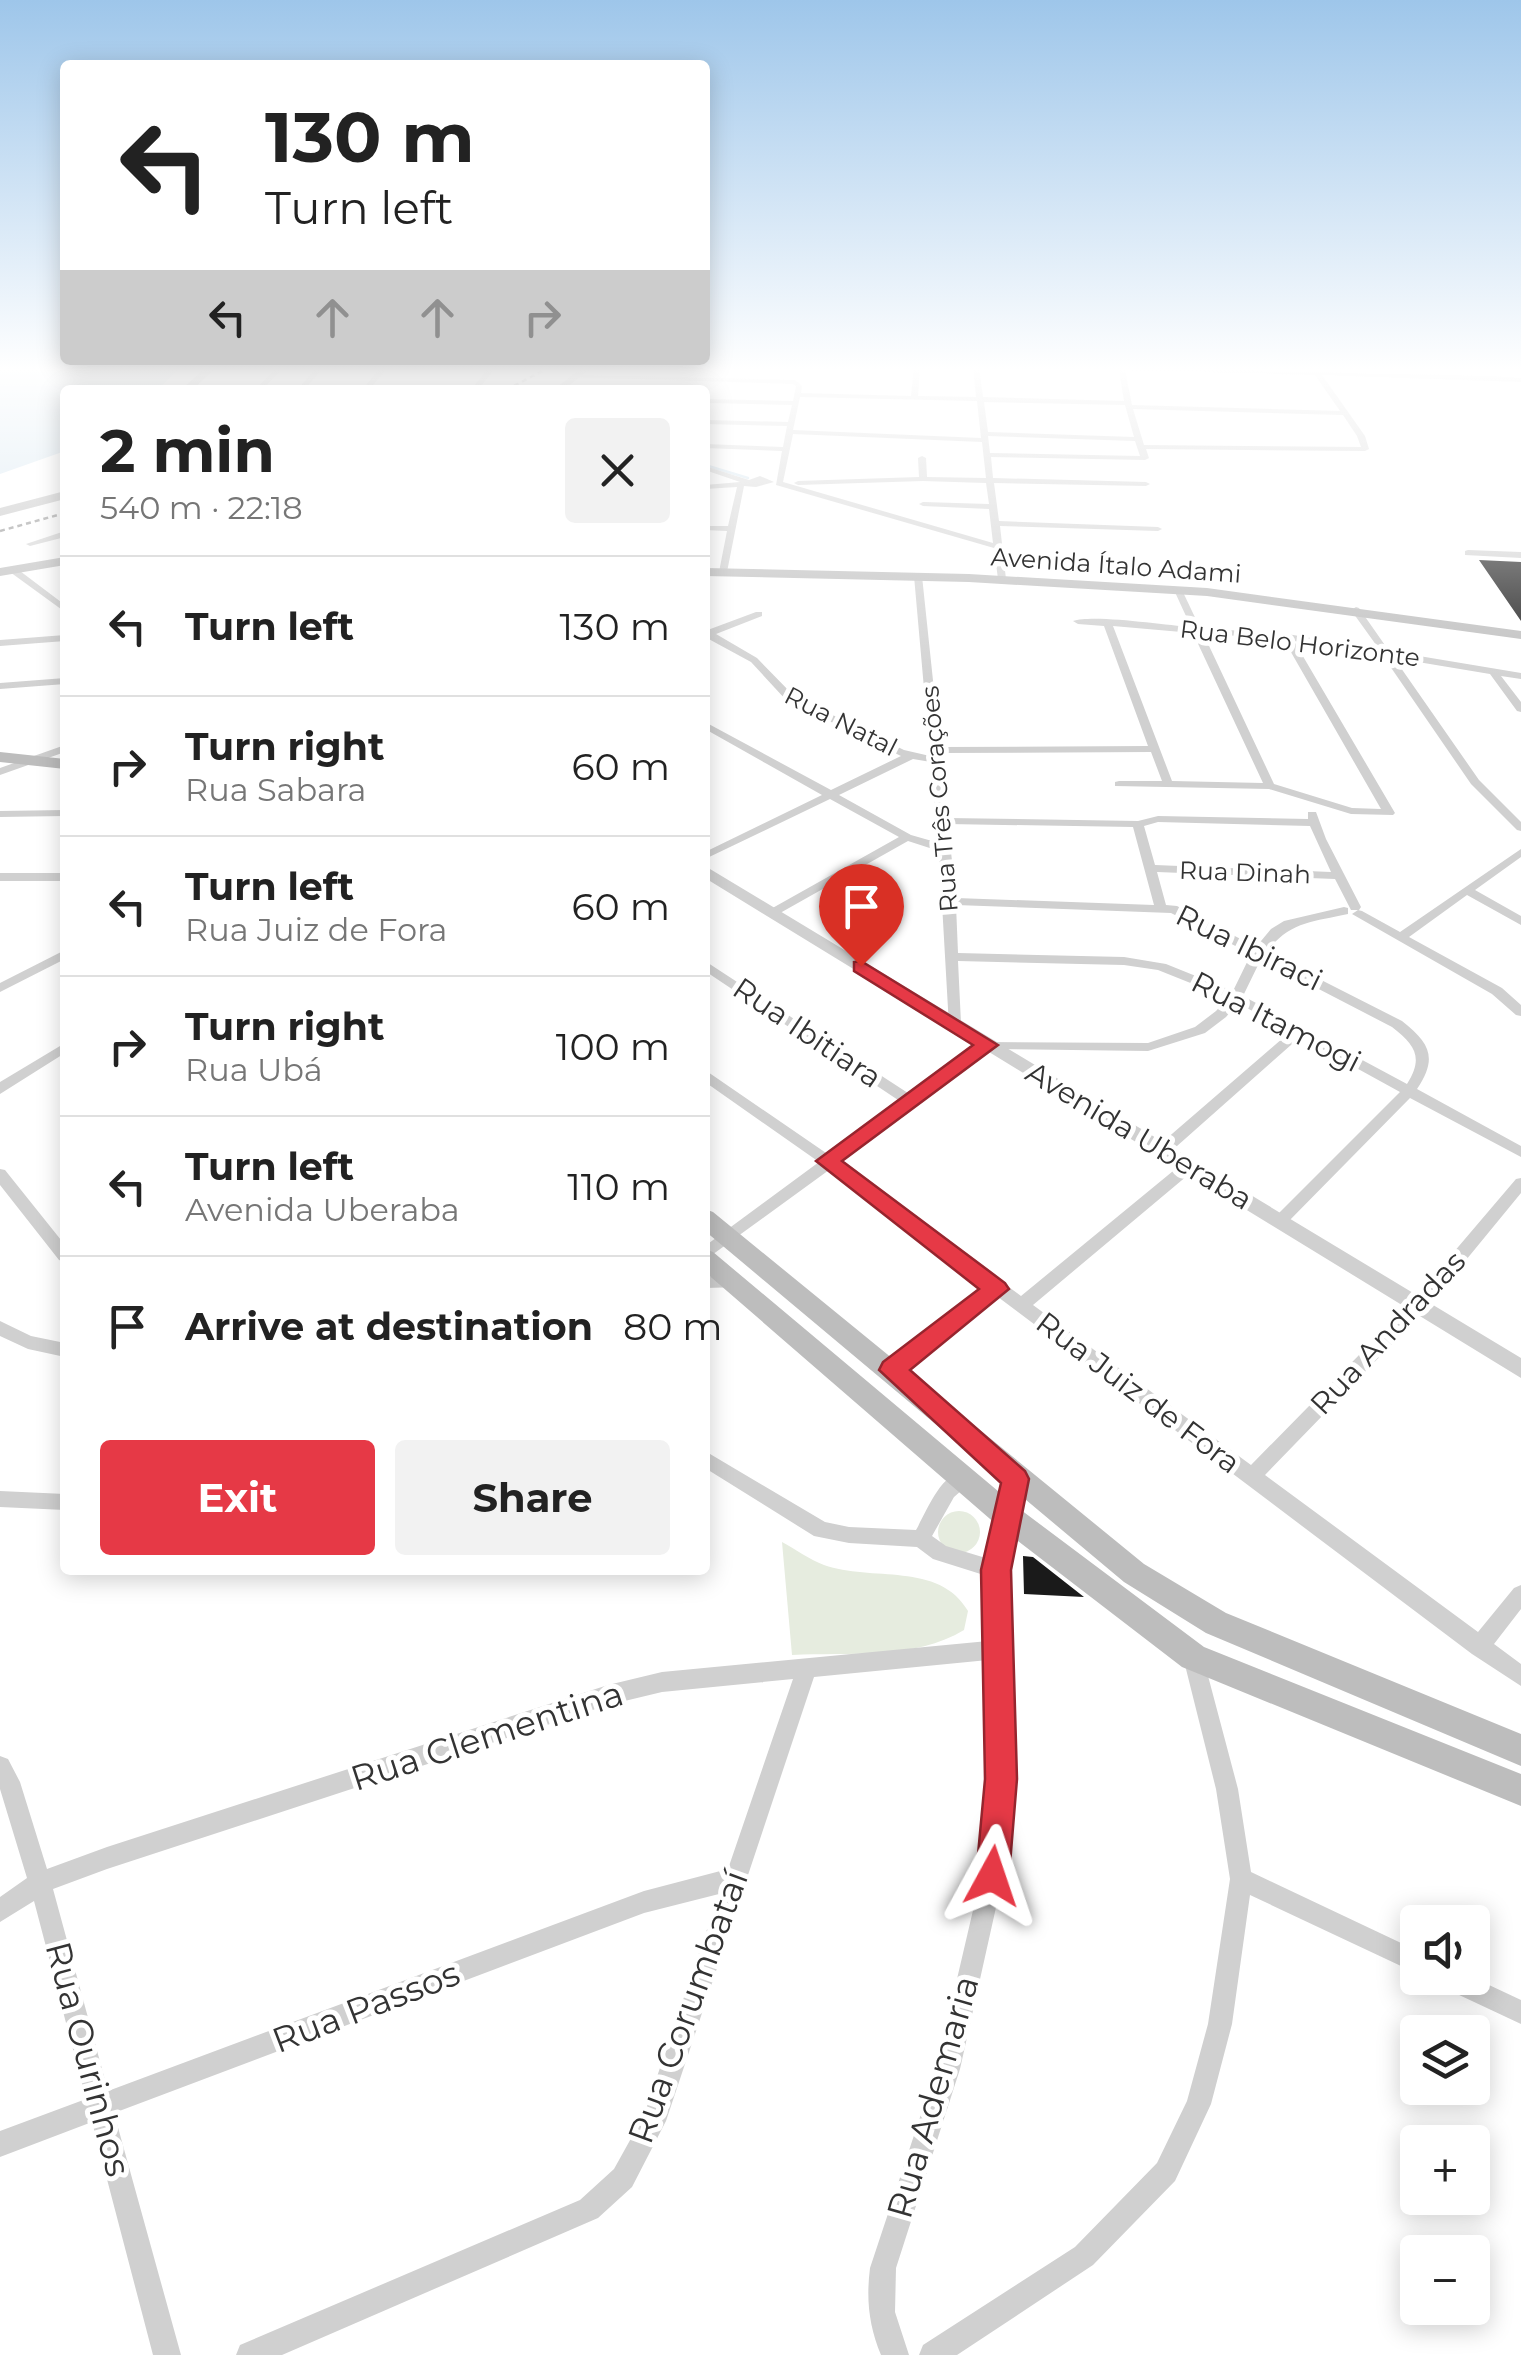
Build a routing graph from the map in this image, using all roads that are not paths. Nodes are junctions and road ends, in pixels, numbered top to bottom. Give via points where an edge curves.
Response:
1 (743, 477) edge
2 (763, 477) edge
3 (988, 477) edge
4 (924, 479) joint
5 (988, 480) junction
6 (759, 482) junction
7 (1146, 484) dead end
8 (710, 487) edge
9 (60, 498) edge
10 (923, 504) dead end
11 (993, 507) junction
12 (0, 514) edge
13 (996, 523) junction
14 (710, 528) edge
15 (731, 529) junction
16 (1158, 529) dead end
17 (60, 535) edge
18 (30, 544) dead end
19 (995, 546) junction
20 (1468, 553) dead end
21 (1521, 555) edge
22 (60, 562) edge
23 (7, 571) edge
24 (710, 572) edge
25 (722, 572) junction
26 (918, 576) junction
27 (1002, 580) junction
28 (1178, 590) junction
29 (60, 606) edge
30 (1356, 610) junction
31 (759, 614) dead end
32 (1078, 621) dead end
33 (1106, 622) junction
34 (1195, 628) junction
35 (710, 632) edge
36 (710, 635) edge
37 (1521, 635) edge
38 (1288, 637) junction
39 (60, 638) edge
40 (0, 643) edge
41 (1385, 650) junction
42 (1492, 670) junction
43 (1521, 676) edge
44 (60, 681) edge
45 (0, 686) edge
46 (1521, 708) edge
47 (710, 732) edge
48 (0, 746) edge
49 (1153, 749) junction
50 (60, 754) edge
51 (60, 755) edge
52 (935, 755) junction
53 (910, 756) junction
54 (0, 757) edge
55 (34, 759) junction
56 (0, 772) edge
57 (1120, 784) dead end
58 (1168, 784) junction
59 (1270, 786) junction
60 (836, 795) junction
61 (1309, 800) junction
62 (60, 813) edge
63 (0, 814) edge
64 (940, 821) junction
65 (1314, 823) junction
66 (1138, 824) junction
67 (1521, 828) edge
68 (907, 837) junction
69 (942, 848) junction
70 (1521, 852) edge
71 (710, 854) edge
72 (1152, 868) junction
73 (710, 874) edge
74 (1339, 876) junction
75 (0, 877) edge
76 (60, 877) edge
77 (1470, 892) junction
78 (950, 901) junction
79 (1160, 906) junction
80 (1352, 910) junction
81 (772, 913) junction
82 (1521, 920) edge
83 (1402, 936) junction
84 (1258, 953) junction
85 (60, 957) edge
86 (952, 958) junction
87 (710, 968) edge
88 (0, 988) edge
89 (1236, 997) junction
90 (1521, 1012) edge
91 (954, 1023) junction
92 (1298, 1031) junction
93 (988, 1045) junction
94 (60, 1051) edge
95 (710, 1079) edge
96 (0, 1089) edge
97 (1409, 1092) junction
98 (909, 1100) junction
99 (1163, 1150) junction
100 (1521, 1152) edge
101 (827, 1161) junction
102 (1189, 1166) junction
103 (0, 1174) edge
104 (1521, 1184) edge
105 (1280, 1221) junction
106 (711, 1242) edge
107 (60, 1250) edge
108 (710, 1282) edge
109 (735, 1283) junction
110 (996, 1289) junction
111 (1022, 1305) junction
112 (1419, 1305) junction
113 (833, 1322) junction
114 (0, 1328) edge
115 (804, 1343) junction
116 (60, 1349) edge
117 (1521, 1369) edge
118 (892, 1370) junction
119 (710, 1462) edge
120 (963, 1478) junction
121 (1250, 1478) junction
122 (1016, 1479) junction
123 (0, 1499) edge
124 (60, 1502) edge
125 (1008, 1516) junction
126 (921, 1539) junction
127 (996, 1570) junction
128 (1521, 1594) edge
129 (1478, 1647) junction
130 (996, 1650) junction
131 (1193, 1657) junction
132 (806, 1668) junction
133 (1521, 1676) edge
134 (1521, 1750) edge
135 (0, 1767) edge
136 (1521, 1790) edge
137 (1241, 1879) junction
138 (734, 1880) junction
139 (40, 1883) junction
140 (0, 1911) edge
141 (1400, 1954) edge
142 (1484, 1995) edge
143 (1521, 2012) edge
144 (101, 2106) junction
145 (0, 2144) edge
146 (167, 2355) edge
147 (250, 2355) edge
148 (894, 2355) edge
149 (933, 2355) edge

1 - 6 street
2 - 6 street
3 - 5 street
4 - 5 street
4 - 6 street
5 - 7 street
5 - 11 street
6 - 8 street
6 - 15 street
6 - 19 street
9 - 12 main road
10 - 11 street
11 - 13 street
13 - 16 street
13 - 19 street
14 - 15 street
15 - 25 street
17 - 18 street
19 - 27 street
20 - 21 street
22 - 23 main road
23 - 29 street
24 - 25 main road, Avenida Ítalo Adami
25 - 26 main road, Avenida Ítalo Adami
26 - 27 main road, Avenida Ítalo Adami
26 - 52 street, Rua Três Corações
27 - 28 main road, Avenida Ítalo Adami
28 - 30 main road, Avenida Ítalo Adami
28 - 34 street
30 - 37 main road, Avenida Ítalo Adami
30 - 41 street
31 - 35 street
32 - 33 street, Rua Belo Horizonte
33 - 34 street, Rua Belo Horizonte
33 - 49 street
34 - 38 street, Rua Belo Horizonte
34 - 59 street
36 - 53 street, Rua Natal via 754,660 790,698
38 - 41 street, Rua Belo Horizonte
38 - 61 street via 1390,811 1369,814
39 - 40 street
41 - 42 street, Rua Belo Horizonte
41 - 67 street via 1474,782
42 - 43 street, Rua Belo Horizonte
42 - 46 street
44 - 45 street
47 - 60 street
48 - 50 main road
49 - 52 street, Rua Natal
49 - 58 street
51 - 55 main road
52 - 53 street, Rua Natal
52 - 64 street, Rua Três Corações
53 - 60 street
54 - 55 main road
55 - 56 street
57 - 58 street
58 - 59 street
59 - 61 street
60 - 68 street
60 - 71 street
61 - 65 street
62 - 63 street
64 - 66 street
64 - 69 street, Rua Três Corações
65 - 66 street
65 - 74 street
66 - 72 street
68 - 69 street
68 - 81 street
69 - 78 street, Rua Três Corações
70 - 77 street
72 - 74 street, Rua Dinah
72 - 79 street
73 - 81 street, Avenida Uberaba
74 - 80 street
75 - 76 street
77 - 82 street
77 - 83 street
78 - 79 street, Rua Ibiraci
78 - 86 street, Rua Três Corações
79 - 84 street, Rua Ibiraci
80 - 83 street
80 - 84 street via 1288,924
81 - 91 street, Avenida Uberaba
83 - 90 street
84 - 89 street
84 - 97 street, Rua Ibiraci via 1363,1004 1414,1038 1422,1071
85 - 88 street
86 - 89 street, Rua Itamogi via 1124,961 1161,967
86 - 91 street, Rua Três Corações
87 - 98 street, Rua Ibitiara
89 - 92 street, Rua Itamogi
89 - 93 street via 1200,1030 1148,1046
91 - 93 street, Avenida Uberaba
92 - 97 street, Rua Itamogi
92 - 99 street
93 - 98 street
93 - 99 street, Avenida Uberaba
94 - 96 street
95 - 101 street, Rua Juiz de Fora
97 - 100 street, Rua Itamogi
97 - 105 street
98 - 101 street
99 - 102 street, Avenida Uberaba
101 - 106 street
101 - 110 street, Rua Juiz de Fora
102 - 105 street, Avenida Uberaba
102 - 111 street
103 - 107 street
104 - 112 street, Rua Andradas
105 - 112 street, Avenida Uberaba
106 - 109 main road
106 - 113 main road
108 - 109 street
109 - 115 main road
110 - 111 street, Rua Juiz de Fora
110 - 118 street
111 - 121 street, Rua Juiz de Fora
112 - 117 street, Avenida Uberaba
112 - 121 street, Rua Andradas
113 - 115 main road
113 - 118 main road
114 - 116 street
115 - 120 main road
118 - 122 main road
119 - 126 street via 821,1530
120 - 125 main road
120 - 126 street
121 - 129 street, Rua Juiz de Fora
122 - 125 street, Rua Ademaria
122 - 134 main road via 1134,1573 1216,1623
123 - 124 street
125 - 127 street, Rua Ademaria
125 - 131 main road
126 - 127 street via 940,1553
127 - 130 street, Rua Ademaria
128 - 129 street
129 - 133 street, Rua Juiz de Fora
130 - 132 street, Rua Clementina
130 - 148 street, Rua Ademaria via 1001,1779 992,1876 948,2068 883,2268 881,2326
131 - 136 main road
131 - 137 street via 1227,1789
132 - 138 street, Rua Corumbataí
132 - 139 street, Rua Clementina via 662,1682 608,1695
135 - 139 street, Rua Ourinhos
137 - 141 street
137 - 149 street via 1204,2088 1166,2172 1084,2256
138 - 144 street, Rua Passos via 644,1902
138 - 147 street, Rua Corumbataí via 654,2121 623,2178 589,2210
139 - 140 street, Rua Clementina
139 - 144 street, Rua Ourinhos
142 - 143 street
144 - 145 street, Rua Passos
144 - 146 street, Rua Ourinhos

